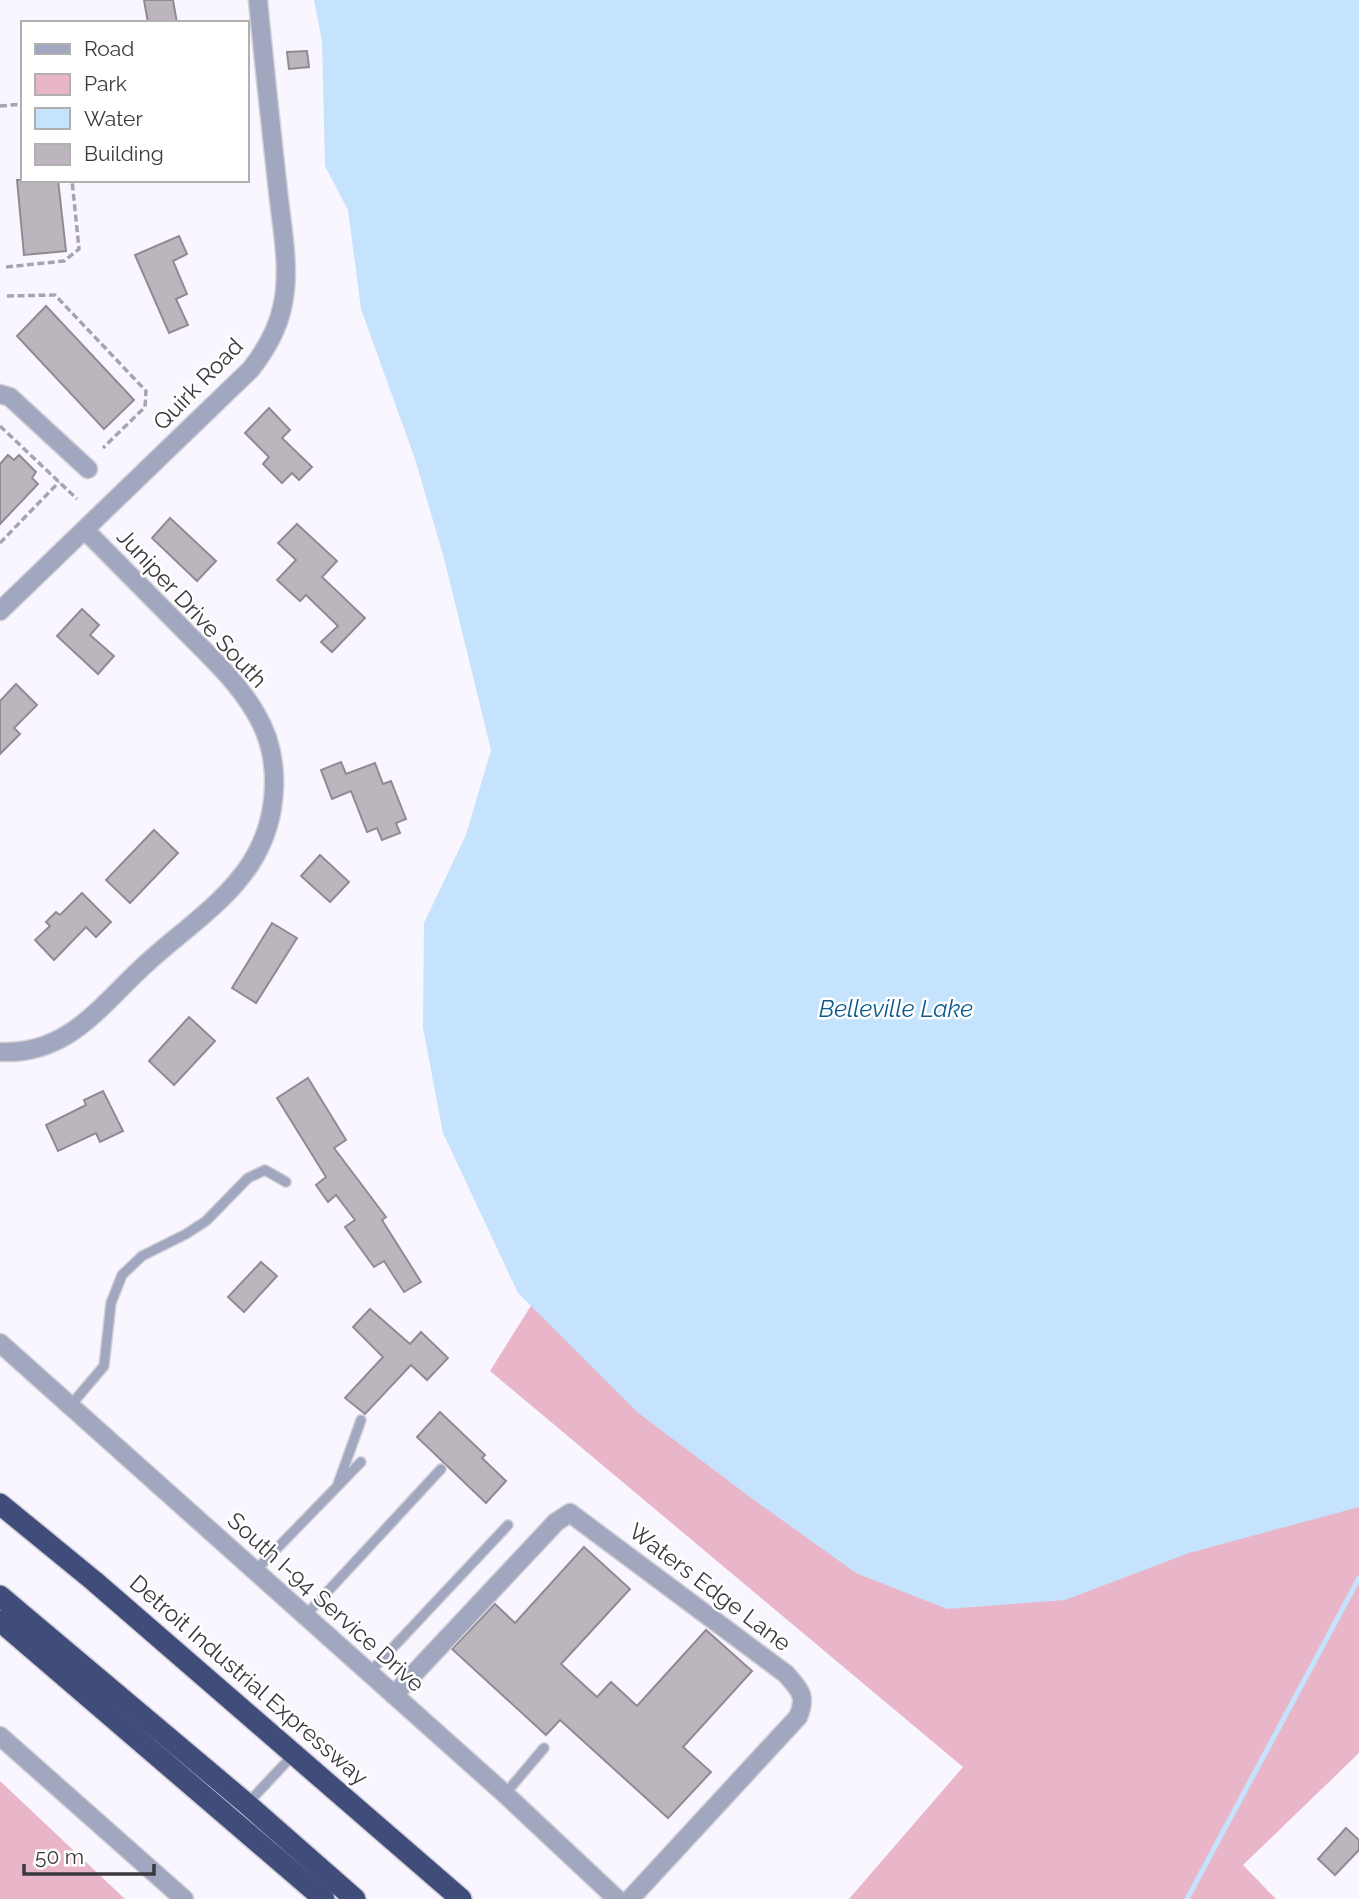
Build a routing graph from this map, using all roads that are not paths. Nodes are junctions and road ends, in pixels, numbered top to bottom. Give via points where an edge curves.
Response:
1 (258, 0) edge
2 (0, 394) edge
3 (88, 469) dead end
4 (85, 530) junction
5 (0, 611) edge
6 (0, 1052) edge
7 (286, 1182) dead end
8 (0, 1343) edge
9 (69, 1406) junction
10 (361, 1420) dead end
11 (361, 1462) dead end
12 (442, 1469) dead end
13 (336, 1489) junction
14 (0, 1504) edge
15 (508, 1525) dead end
16 (255, 1571) junction
17 (0, 1596) edge
18 (305, 1616) junction
19 (0, 1620) edge
20 (369, 1673) junction
21 (394, 1695) junction
22 (0, 1736) edge
23 (544, 1748) dead end
24 (294, 1753) junction
25 (505, 1794) junction
26 (247, 1804) junction
27 (184, 1899) edge
28 (324, 1899) edge
29 (355, 1899) edge
30 (461, 1899) edge
31 (617, 1899) edge
32 (630, 1899) edge

1 - 4 street, Quirk Road via 284,243 282,309 269,344 251,369
2 - 3 street via 10,397
4 - 5 street, Quirk Road
4 - 6 street, Juniper Drive South via 241,691 266,734 274,798 261,846 217,901 73,1033 38,1049
7 - 9 lane via 265,1170 248,1178 206,1221 142,1256 122,1275 111,1303 104,1366
8 - 9 street, South I-94 Service Drive
9 - 16 street, South I-94 Service Drive
10 - 13 lane
11 - 13 lane
12 - 18 lane
13 - 16 lane
14 - 24 highway, Detroit Industrial Expressway
15 - 20 lane
16 - 18 street, South I-94 Service Drive
17 - 26 highway
18 - 20 street, South I-94 Service Drive
19 - 28 highway
20 - 21 street, South I-94 Service Drive
21 - 25 street, South I-94 Service Drive
21 - 32 street, Waters Edge Lane via 556,1522 570,1513 786,1674 804,1703 798,1717
22 - 27 street
23 - 25 lane
24 - 26 lane
24 - 30 highway, Detroit Industrial Expressway
25 - 31 street, South I-94 Service Drive
26 - 29 highway

